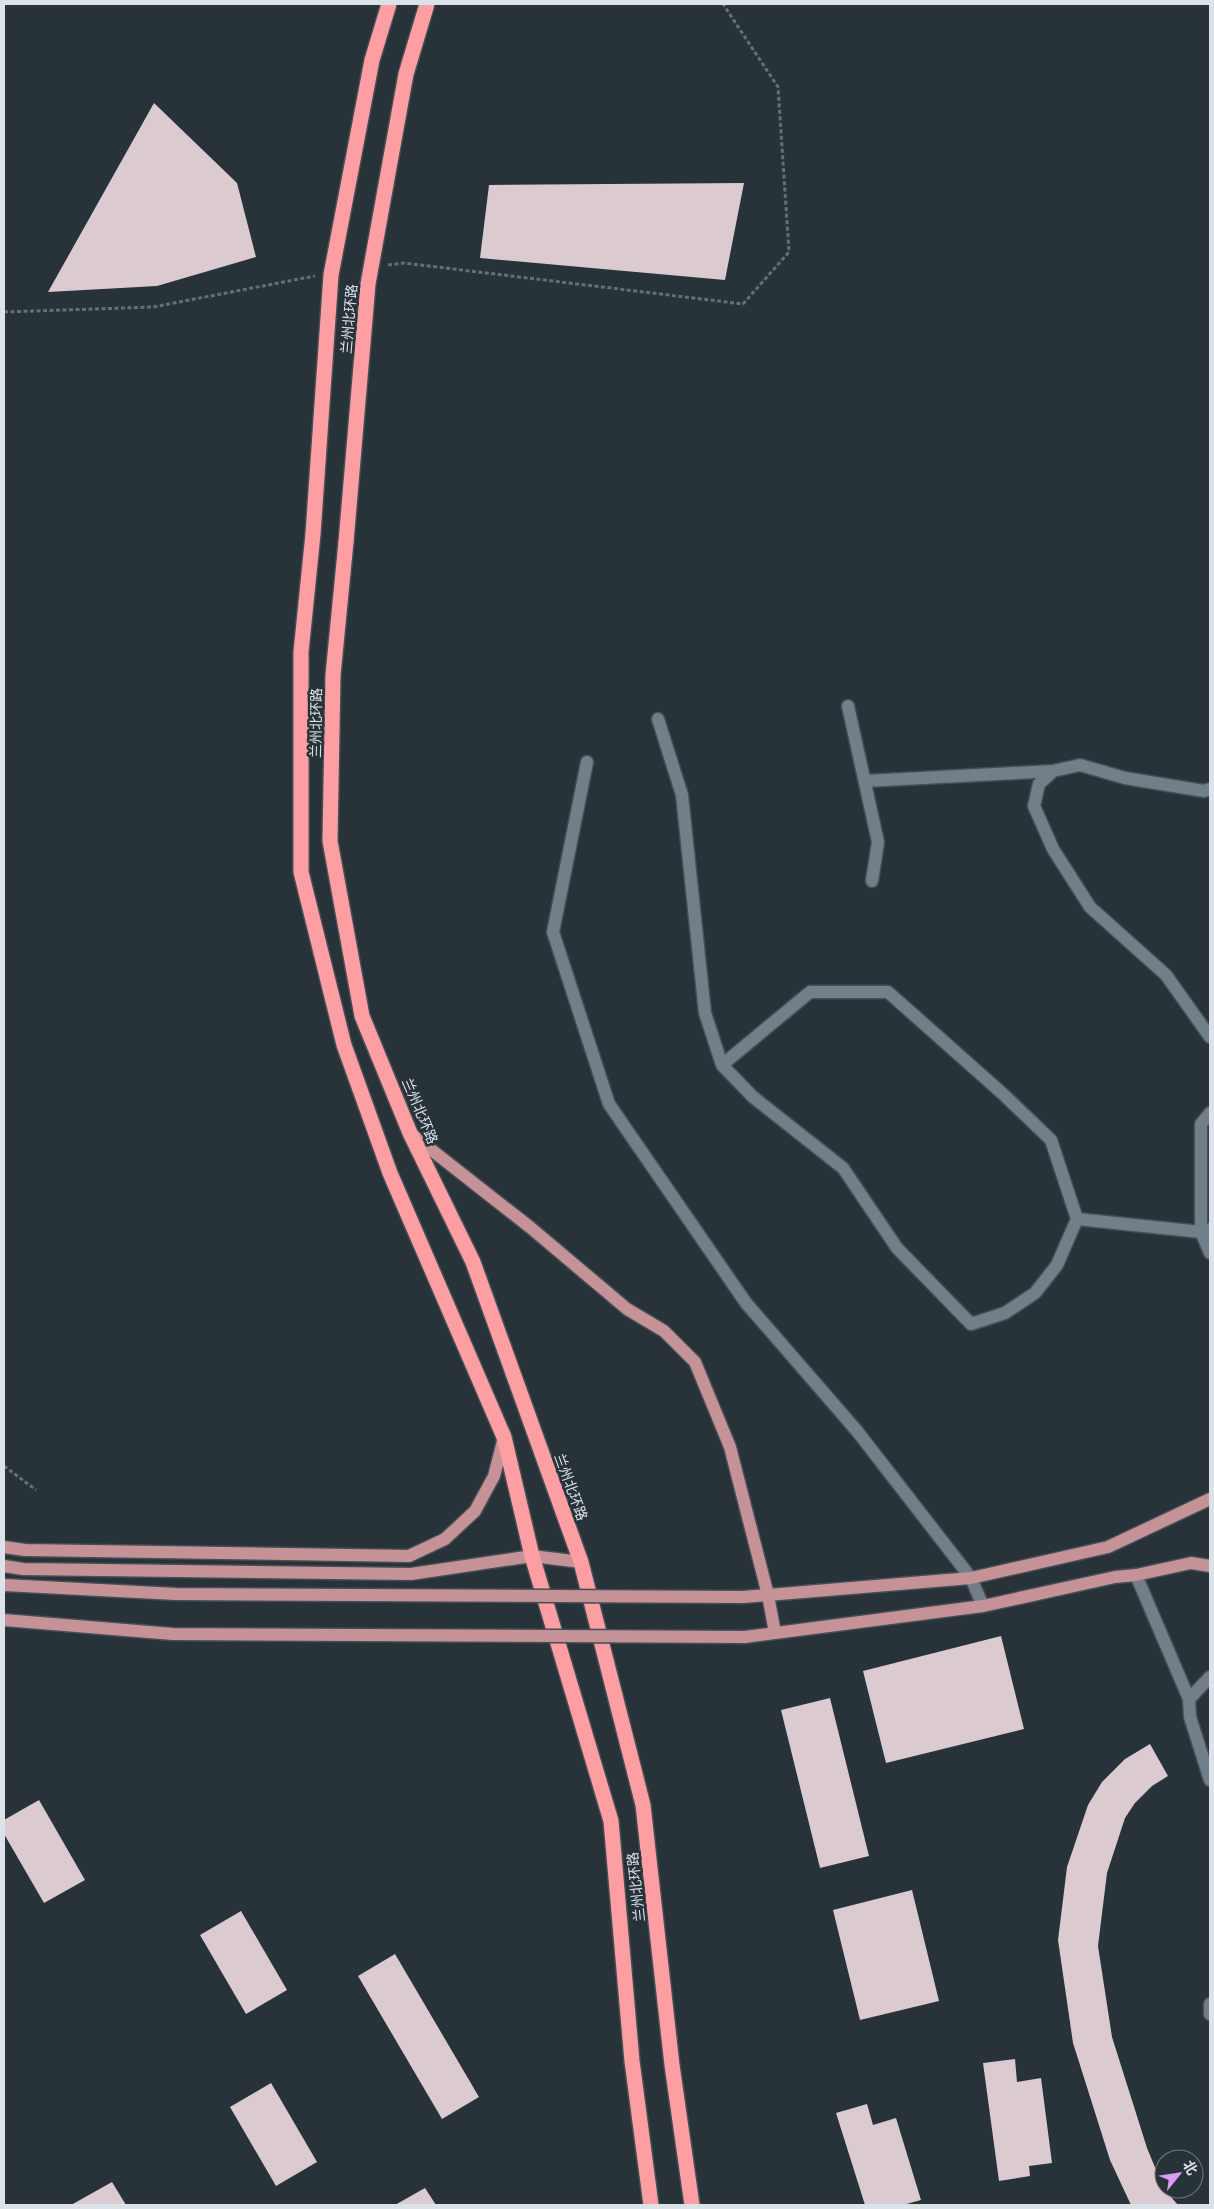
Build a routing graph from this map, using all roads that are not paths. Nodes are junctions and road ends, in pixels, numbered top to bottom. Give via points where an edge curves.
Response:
1 (390, 4) edge
2 (427, 4) edge
3 (848, 706) dead end
4 (658, 719) dead end
5 (587, 762) dead end
6 (1053, 770) junction
7 (866, 781) junction
8 (1210, 789) edge
9 (872, 880) dead end
10 (1210, 1037) edge
11 (722, 1065) junction
12 (1210, 1113) edge
13 (410, 1133) junction
14 (1078, 1219) junction
15 (1206, 1230) edge
16 (1210, 1253) edge
17 (504, 1437) junction
18 (1210, 1499) edge
19 (4, 1547) edge
20 (532, 1556) junction
21 (581, 1562) junction
22 (4, 1566) edge
23 (1210, 1566) edge
24 (1136, 1575) junction
25 (971, 1578) junction
26 (4, 1585) edge
27 (768, 1595) junction
28 (983, 1606) junction
29 (4, 1620) edge
30 (775, 1633) junction
31 (1210, 1677) edge
32 (1189, 1699) junction
33 (1210, 1780) edge
34 (1210, 2004) edge
35 (1210, 2014) edge
36 (651, 2205) edge
37 (692, 2205) edge

1 - 17 highway, 兰州北环路, bridge via 372,60 331,275 313,534 301,652 301,872 344,1045 384,1155
2 - 13 highway, 兰州北环路, bridge via 406,74 368,284 333,675 330,841 362,1016
3 - 7 street
4 - 11 street via 682,795 705,1013
5 - 25 street via 553,932 610,1104 746,1303 858,1431
6 - 7 street
6 - 8 street via 1080,764 1125,778
6 - 10 street via 1039,784 1034,806 1053,849 1090,906 1166,975
7 - 9 street via 878,842
11 - 14 street via 810,992 888,992 1051,1140
11 - 14 street via 753,1098 843,1168 897,1248 971,1324 1005,1313 1035,1293 1057,1265
12 - 15 street via 1201,1124
13 - 21 highway, 兰州北环路 via 473,1262
13 - 27 main road via 628,1309 664,1331 695,1362 730,1447
14 - 15 street
15 - 16 street
17 - 19 main road via 494,1476 475,1511 445,1539 409,1556 25,1550
17 - 20 highway, 兰州北环路
18 - 25 main road via 1108,1547
20 - 21 main road
20 - 22 main road via 411,1574 23,1570
20 - 36 highway, 兰州北环路 via 611,1821 632,2061
21 - 37 highway, 兰州北环路 via 643,1805 672,2065
23 - 24 main road via 1191,1563
24 - 28 main road
24 - 32 street
25 - 27 main road
25 - 28 street
26 - 27 main road, bridge via 176,1594
27 - 30 main road
28 - 30 main road
29 - 30 main road, bridge via 173,1634 745,1637
31 - 32 street
32 - 33 street via 1190,1718
34 - 35 street

